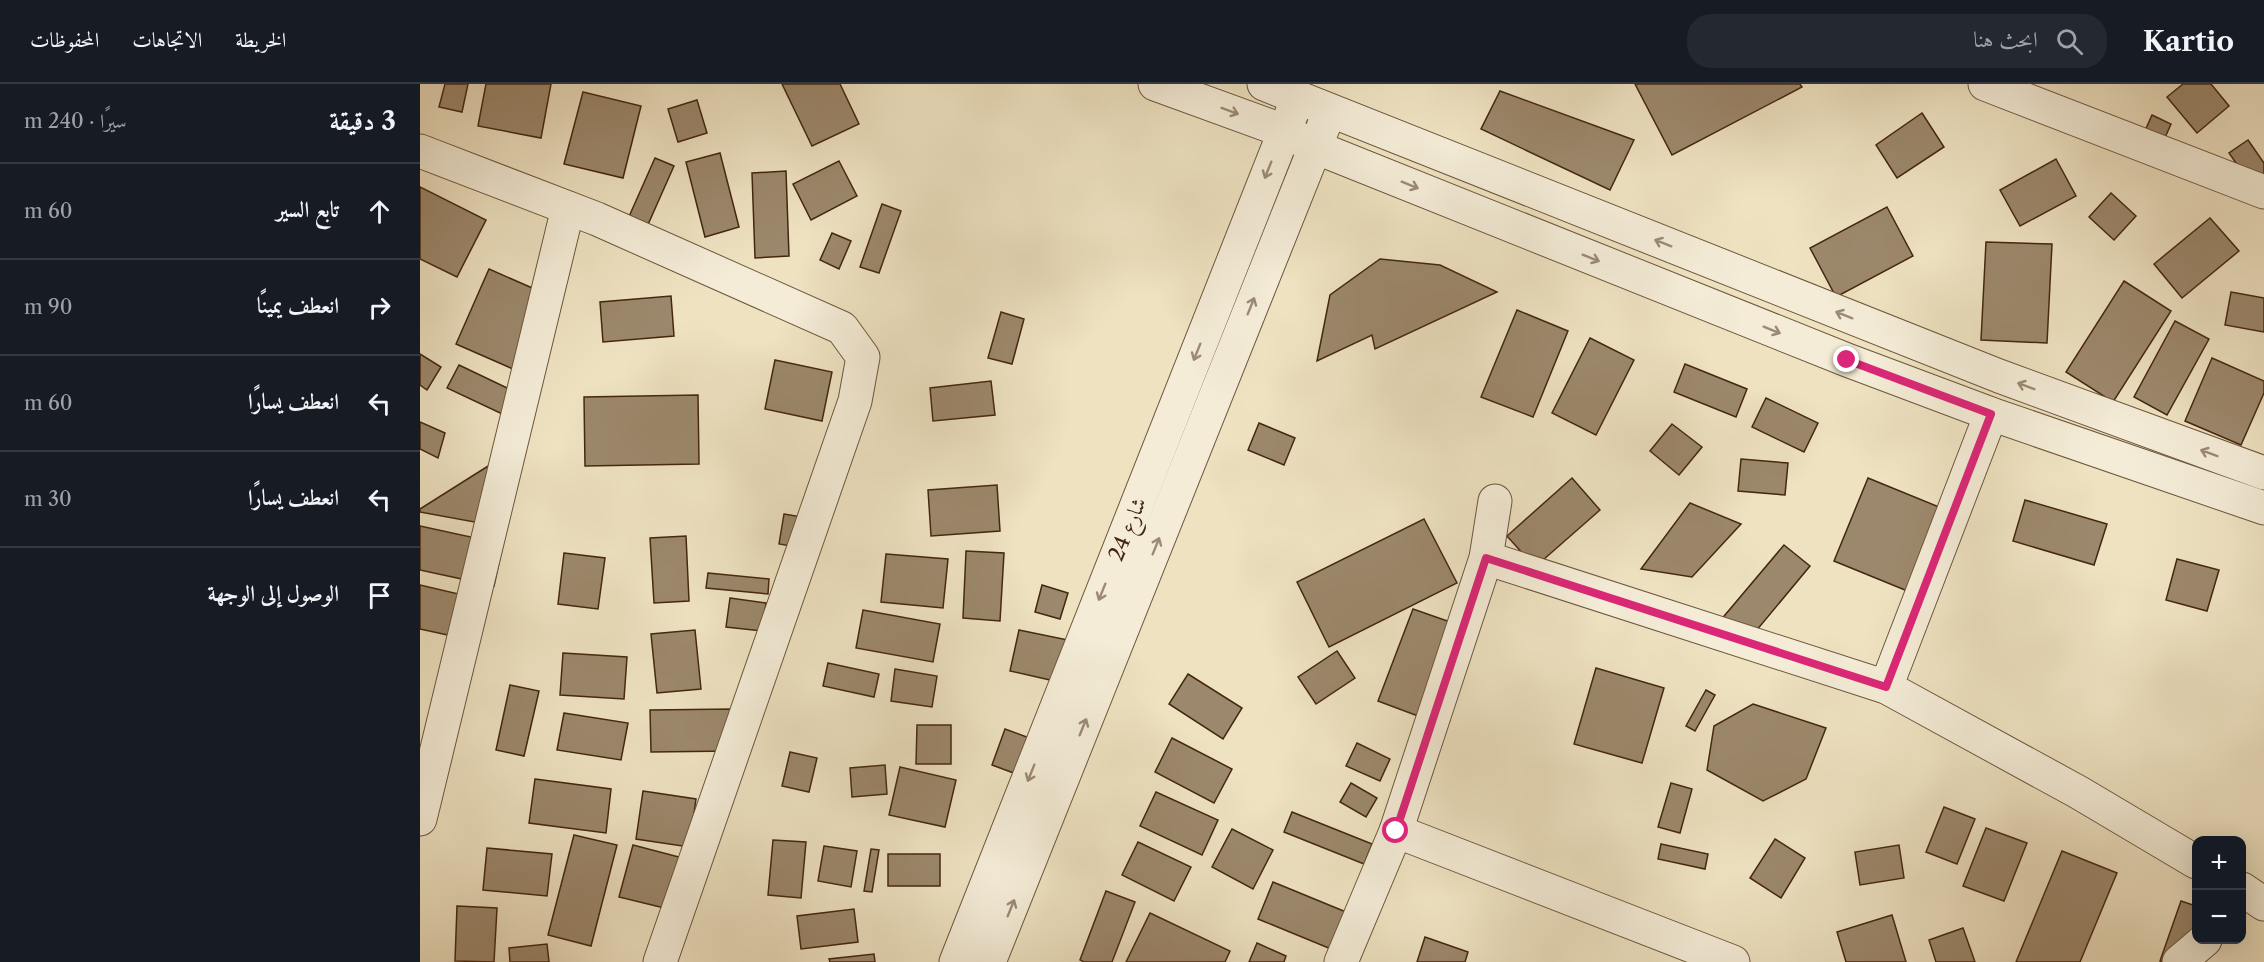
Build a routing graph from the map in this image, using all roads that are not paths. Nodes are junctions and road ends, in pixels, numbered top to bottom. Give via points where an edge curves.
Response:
1 (1155, 84) edge
2 (1264, 84) edge
3 (1985, 84) edge
4 (1314, 94) edge
5 (1284, 131) junction
6 (1315, 147) junction
7 (420, 151) edge
8 (2264, 192) edge
9 (568, 208) junction
10 (1991, 414) junction
11 (2264, 473) edge
12 (1495, 501) dead end
13 (2264, 508) edge
14 (1486, 558) junction
15 (1886, 687) junction
16 (420, 819) edge
17 (1396, 831) junction
18 (2192, 860) edge
19 (2199, 944) edge
20 (660, 962) edge
21 (956, 962) edge
22 (989, 962) edge
23 (1341, 962) edge
24 (1732, 962) edge
25 (2179, 962) edge

1 -> 5 street
2 - 4 street
3 - 8 street
4 - 5 street, شارع 24
4 - 6 street, شارع 24
11 -> 4 street via 1999,376
5 - 6 street
5 -> 21 street, شارع 24
6 -> 10 street
22 -> 6 street, شارع 24
7 - 9 street
9 - 16 street
9 - 20 street via 842,328 863,357 855,401
10 - 13 street
10 - 15 street
12 - 14 street
14 - 15 street
14 - 17 street
15 - 18 street
17 - 23 street
17 - 24 street
19 - 25 street

